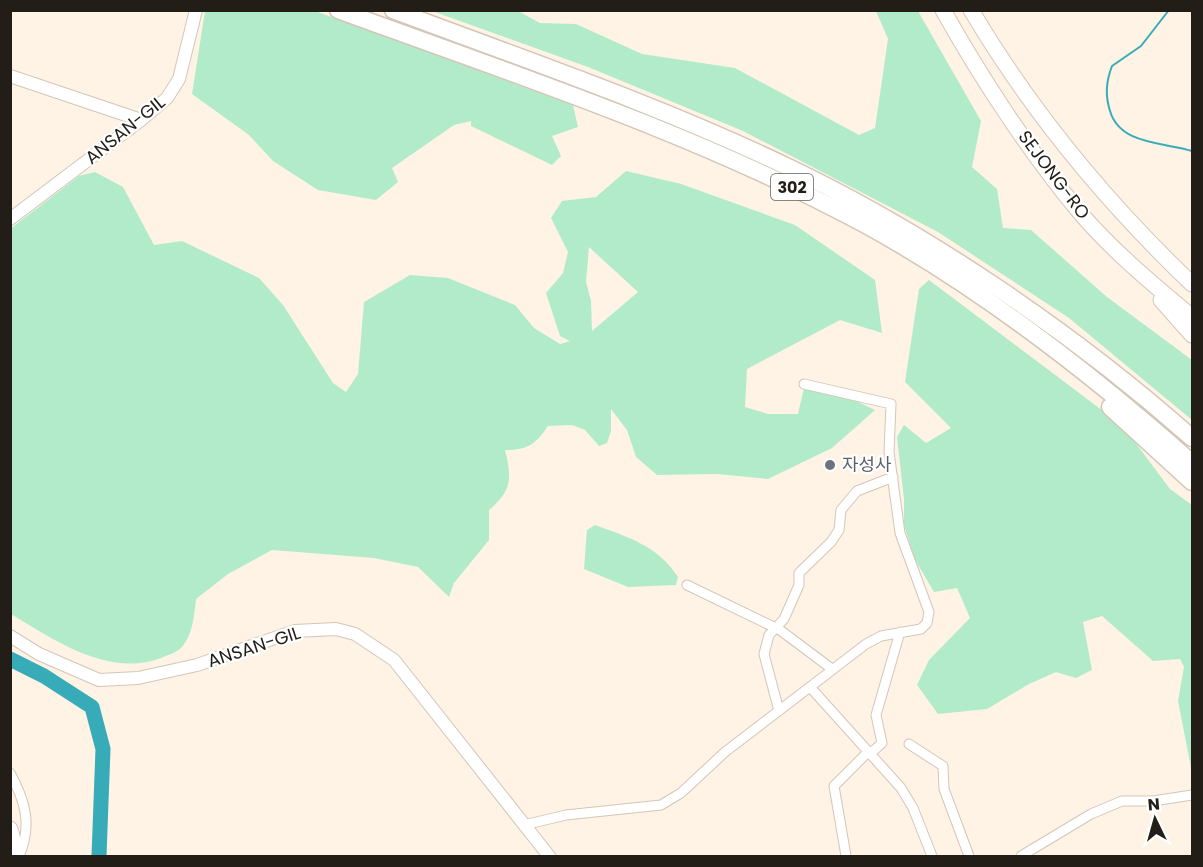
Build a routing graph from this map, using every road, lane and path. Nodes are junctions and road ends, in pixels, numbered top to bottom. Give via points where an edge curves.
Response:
1 (196, 10) edge
2 (338, 10) edge
3 (393, 10) edge
4 (943, 10) edge
5 (971, 10) edge
6 (10, 76) edge
7 (141, 120) junction
8 (10, 219) edge
9 (1134, 268) junction
10 (954, 280) junction
11 (1192, 284) edge
12 (1192, 317) edge
13 (1192, 335) edge
14 (804, 384) dead end
15 (1192, 438) edge
16 (1192, 463) edge
17 (893, 477) junction
18 (1192, 482) edge
19 (687, 585) dead end
20 (776, 628) junction
21 (900, 632) junction
22 (10, 636) edge
23 (832, 669) junction
24 (810, 687) junction
25 (779, 711) junction
26 (909, 744) dead end
27 (870, 752) junction
28 (10, 773) edge
29 (1192, 795) edge
30 (524, 825) junction
31 (10, 829) edge
32 (18, 856) edge
33 (549, 856) edge
34 (846, 856) edge
35 (932, 856) edge
36 (969, 856) edge
37 (1022, 856) edge

1 - 7 street, ANSAN-GIL via 179,79 167,98
2 - 10 highway, 302 via 699,143 866,225
3 - 15 highway, 302 via 704,128 801,174 959,264 1079,345
4 - 9 highway, SEJONG-RO via 1011,119 1053,176 1082,214
5 - 11 highway, SEJONG-RO via 1029,100 1121,210
6 - 7 street
7 - 8 street, ANSAN-GIL
9 - 12 highway, SEJONG-RO
9 - 13 highway
10 - 16 highway, 302 via 1071,361
10 - 18 highway via 1144,436
14 - 17 street via 891,404 889,452
17 - 20 street via 858,491 841,510 839,530 800,573 799,585
17 - 21 street via 900,533 929,612 921,629
19 - 20 street
20 - 23 street
20 - 25 street via 764,654
21 - 23 street via 866,644
21 - 27 street via 876,715 882,742
22 - 30 street, ANSAN-GIL via 39,654 99,680 149,676 197,665 294,631 336,629 355,634 394,660
23 - 24 street
24 - 25 street
24 - 27 street
25 - 30 street via 725,752 681,794 661,805 566,815
26 - 36 street via 943,765 944,789
27 - 34 street via 834,786
27 - 35 street via 913,808
28 - 32 street via 26,818 27,838
29 - 37 street via 1122,801 1091,814
30 - 33 street, ANSAN-GIL
31 - 32 highway

